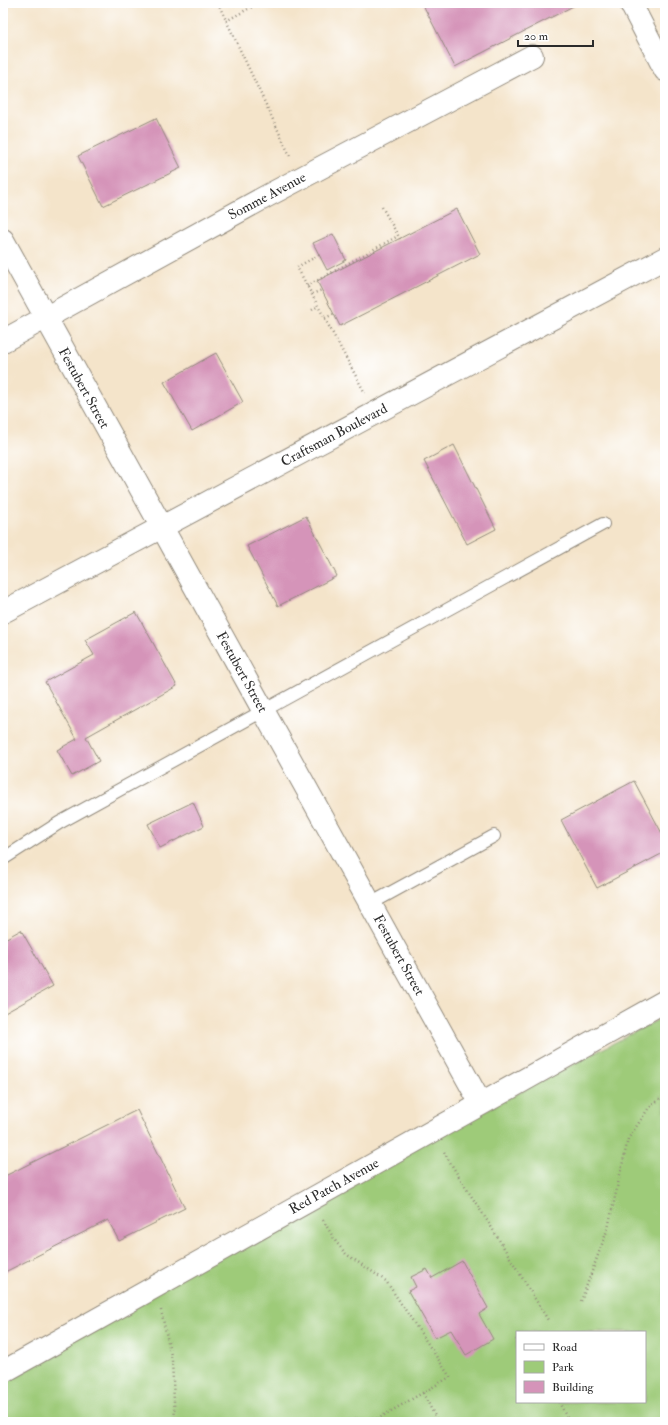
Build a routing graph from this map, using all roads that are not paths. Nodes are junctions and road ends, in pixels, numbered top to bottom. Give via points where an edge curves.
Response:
1 (631, 4) edge
2 (532, 56) dead end
3 (665, 70) edge
4 (3, 240) edge
5 (665, 258) edge
6 (45, 317) junction
7 (3, 341) edge
8 (604, 524) dead end
9 (162, 527) junction
10 (3, 612) edge
11 (263, 710) junction
12 (494, 836) dead end
13 (3, 859) edge
14 (370, 904) junction
15 (665, 1001) edge
16 (481, 1104) junction
17 (3, 1372) edge

1 - 3 street
2 - 6 street, Somme Avenue
4 - 6 street, Festubert Street
5 - 9 street, Craftsman Boulevard
6 - 7 street, Somme Avenue
6 - 9 street, Festubert Street
8 - 11 lane
9 - 10 street, Craftsman Boulevard
9 - 11 street, Festubert Street
11 - 13 lane via 59,823
11 - 14 street, Festubert Street
12 - 14 lane
14 - 16 street, Festubert Street
15 - 16 street, Red Patch Avenue
16 - 17 street, Red Patch Avenue

